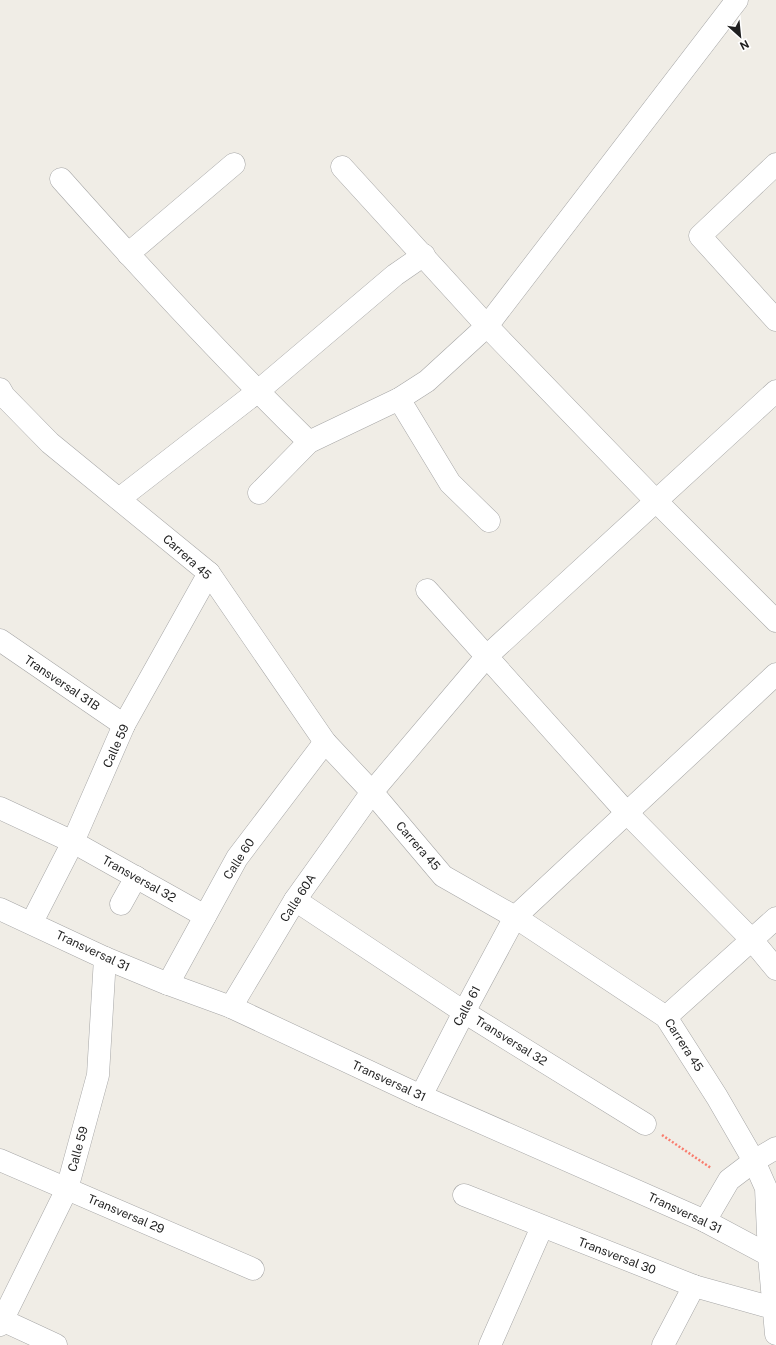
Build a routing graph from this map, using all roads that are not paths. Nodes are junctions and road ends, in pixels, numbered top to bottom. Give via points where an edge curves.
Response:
1 (737, 0) edge
2 (234, 164) dead end
3 (776, 164) edge
4 (342, 167) dead end
5 (61, 179) dead end
6 (128, 254) junction
7 (424, 255) junction
8 (776, 320) edge
9 (487, 326) junction
10 (776, 391) edge
11 (258, 392) junction
12 (1, 394) edge
13 (399, 399) junction
14 (309, 442) junction
15 (259, 493) dead end
16 (119, 499) junction
17 (656, 501) junction
18 (489, 521) dead end
19 (208, 573) junction
20 (426, 590) dead end
21 (776, 620) edge
22 (0, 640) edge
23 (488, 656) junction
24 (776, 674) edge
25 (124, 725) junction
26 (325, 742) junction
27 (372, 792) junction
28 (0, 808) edge
29 (626, 812) junction
30 (74, 842) junction
31 (136, 877) junction
32 (295, 900) junction
33 (120, 904) dead end
34 (0, 909) edge
35 (206, 916) junction
36 (515, 917) junction
37 (776, 918) edge
38 (32, 922) junction
39 (752, 940) junction
40 (106, 958) junction
41 (776, 969) edge
42 (168, 984) junction
43 (231, 1007) junction
44 (464, 1012) junction
45 (666, 1017) junction
46 (421, 1096) junction
47 (645, 1124) road end
48 (776, 1148) edge
49 (0, 1160) edge
50 (754, 1161) junction
51 (67, 1189) junction
52 (464, 1195) dead end
53 (705, 1221) junction
54 (542, 1227) junction
55 (772, 1257) edge
56 (253, 1269) dead end
57 (694, 1286) junction
58 (773, 1308) junction
59 (1, 1321) edge
60 (776, 1334) edge
61 (56, 1345) edge
62 (490, 1345) edge
63 (663, 1345) edge

1 - 9 street
2 - 6 street
3 - 8 street via 700,236
4 - 7 street
5 - 6 street
6 - 11 street
7 - 9 street
7 - 11 street via 395,275
9 - 13 street via 427,381
9 - 17 street
10 - 17 street, Calle 60A
11 - 14 street
11 - 16 street
12 - 16 street, Carrera 45 via 50,443
13 - 14 street
13 - 18 street via 450,483
14 - 15 street
16 - 19 street, Carrera 45
17 - 21 street
17 - 23 street, Calle 60A
19 - 25 street, Calle 59
19 - 26 street, Carrera 45
20 - 23 street
22 - 25 street, Transversal 31B
23 - 27 street, Calle 60A
23 - 29 street
24 - 29 street, Calle 61
25 - 30 street, Calle 59
26 - 27 street, Carrera 45
26 - 35 street, Calle 60 via 237,858
27 - 32 street, Calle 60A
27 - 36 street, Carrera 45 via 443,876
28 - 30 street, Transversal 32
29 - 36 street, Calle 61
29 - 39 street
30 - 31 street, Transversal 32
30 - 38 street, Calle 59
31 - 33 street
31 - 35 street, Transversal 32
32 - 43 street, Calle 60A
32 - 44 street, Transversal 32
34 - 38 street, Transversal 31
35 - 42 street, Calle 60
36 - 44 street, Calle 61
36 - 45 street, Carrera 45
37 - 39 street
38 - 40 street, Transversal 31
39 - 41 street
39 - 45 street
40 - 42 street, Transversal 31
40 - 51 street, Calle 59 via 98,1075
42 - 43 street, Transversal 31
43 - 46 street, Transversal 31
44 - 46 street, Calle 61
44 - 47 street, Transversal 32
45 - 50 street, Carrera 45
46 - 53 street, Transversal 31
48 - 50 street
49 - 51 street, Transversal 29
50 - 53 street via 729,1180
50 - 55 street, Carrera 45 via 766,1188
51 - 56 street, Transversal 29
51 - 59 street, Calle 59
52 - 54 street, Transversal 30
53 - 55 street, Transversal 31
54 - 57 street, Transversal 30
54 - 62 street
55 - 58 street, Carrera 45
57 - 58 street, Transversal 30
57 - 63 street
58 - 60 street, Carrera 45
59 - 61 street

